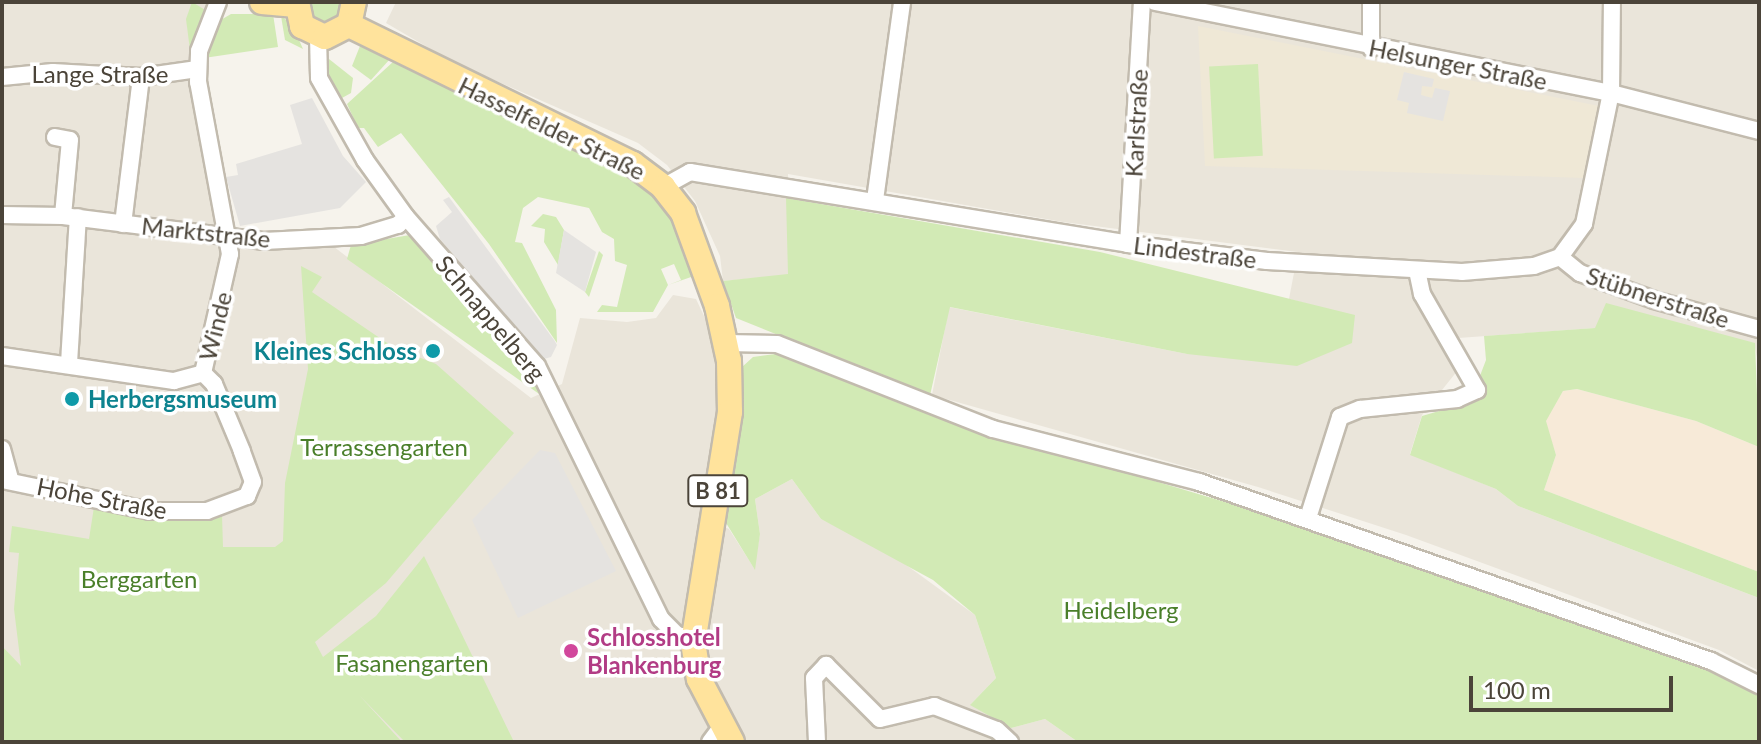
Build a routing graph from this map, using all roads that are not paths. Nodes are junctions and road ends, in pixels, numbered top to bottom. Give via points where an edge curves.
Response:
1 (218, 2) edge
2 (262, 2) edge
3 (902, 2) edge
4 (1142, 2) edge
5 (1155, 2) edge
6 (1371, 2) edge
7 (1612, 2) edge
8 (296, 4) edge
9 (351, 13) edge
10 (318, 36) junction
11 (1371, 48) junction
12 (197, 69) junction
13 (2, 77) edge
14 (141, 77) junction
15 (1611, 93) junction
16 (1759, 131) edge
17 (55, 137) dead end
18 (663, 187) junction
19 (875, 200) junction
20 (2, 215) edge
21 (70, 217) junction
22 (406, 217) junction
23 (123, 224) junction
24 (228, 239) junction
25 (1128, 244) junction
26 (1560, 257) junction
27 (1417, 271) junction
28 (1759, 329) edge
29 (727, 343) junction
30 (2, 356) edge
31 (69, 363) junction
32 (203, 373) junction
33 (2, 449) edge
34 (6, 479) edge
35 (247, 496) joint
36 (1308, 518) junction
37 (693, 638) junction
38 (1759, 685) edge
39 (721, 737) edge
40 (817, 742) edge
41 (1010, 742) edge

1 - 12 street
2 - 8 main road
3 - 19 street
4 - 25 street, Karlstraße
5 - 11 street, Helsunger Straße
6 - 11 street
7 - 15 street
8 - 10 main road via 302,26
9 - 10 main road via 335,35
9 - 18 main road, Hasselfelder Straße / B 81 via 611,152
10 - 22 street, Schnappelberg via 315,62 325,93
11 - 15 street, Helsunger Straße
12 - 14 street, Lange Straße
12 - 24 street, Winde
13 - 14 street, Lange Straße via 53,72
14 - 23 street
15 - 16 street, Helsunger Straße
15 - 26 street via 1584,224
17 - 21 street via 70,140
18 - 19 street, Lindestraße via 690,172
18 - 29 main road, Hasselfelder Straße / B 81 via 692,232
19 - 25 street, Lindestraße
20 - 21 street, Marktstraße
21 - 23 street, Marktstraße
21 - 31 street
22 - 24 street, Marktstraße via 398,225 361,236
22 - 37 street, Schnappelberg via 537,366 661,619 677,635
23 - 24 street, Marktstraße
24 - 32 street, Winde via 227,277
25 - 27 street, Lindestraße
26 - 27 street, Lindestraße via 1502,270
26 - 28 street, Stübnerstraße via 1580,273 1654,300
27 - 36 street via 1422,294 1477,390 1457,399 1360,409 1340,417
29 - 36 street via 777,344 993,429 1107,455
29 - 37 main road, Hasselfelder Straße / B 81 via 730,412
30 - 31 street
31 - 32 street via 174,381
32 - 35 street, Winde via 214,384 242,451 253,482
33 - 34 street
34 - 35 street, Hohe Straße via 150,511 207,511
36 - 38 street via 1711,661
37 - 39 main road, Hasselfelder Straße / B 81 via 699,679
40 - 41 street via 814,678 826,665 880,719 934,706 997,730

